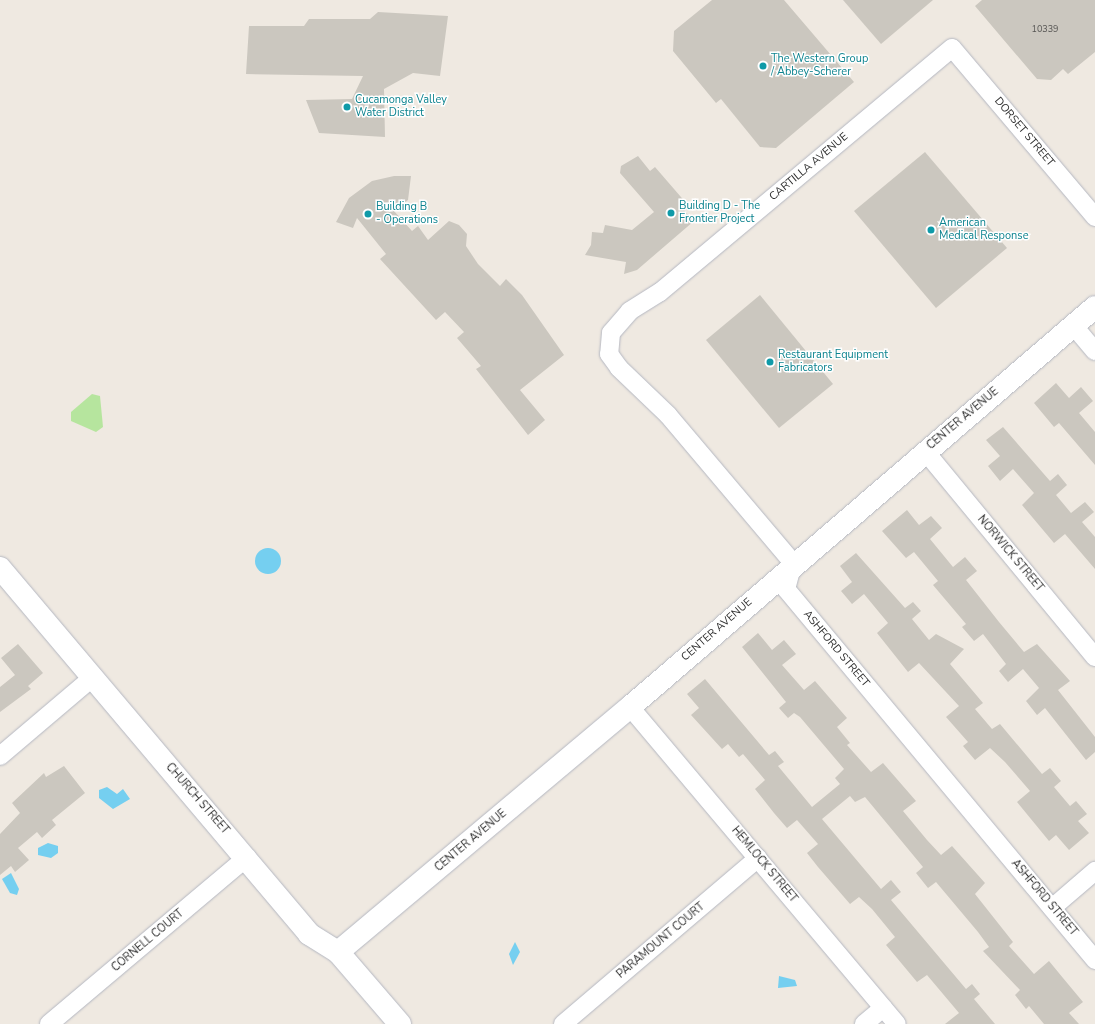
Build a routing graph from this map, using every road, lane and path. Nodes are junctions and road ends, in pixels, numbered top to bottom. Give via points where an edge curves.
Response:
1 (952, 48) joint
2 (1095, 217) edge
3 (1095, 307) edge
4 (1073, 325) junction
5 (1095, 351) edge
6 (925, 451) junction
7 (793, 564) junction
8 (0, 568) edge
9 (1095, 656) edge
10 (92, 678) junction
11 (630, 707) junction
12 (0, 756) edge
13 (247, 857) junction
14 (758, 858) junction
15 (1095, 871) edge
16 (1052, 908) junction
17 (338, 952) junction
18 (1095, 960) edge
19 (883, 1008) junction
20 (49, 1024) edge
21 (400, 1024) edge
22 (563, 1024) edge
23 (864, 1024) edge
24 (897, 1024) edge

1 - 2 street, DORSET STREET
1 - 7 street, CARTILLA AVENUE via 660,292 630,311 611,333 609,354 618,368 668,415
3 - 4 street, CENTER AVENUE
4 - 5 street
4 - 6 street, CENTER AVENUE
6 - 7 street, CENTER AVENUE
6 - 9 street, NORWICK STREET
7 - 11 street, CENTER AVENUE
7 - 16 street, ASHFORD STREET via 786,589
8 - 10 street, CHURCH STREET
10 - 12 street
10 - 13 street, CHURCH STREET
11 - 14 street, HEMLOCK STREET
11 - 17 street, CENTER AVENUE
13 - 17 street, CHURCH STREET via 309,934
13 - 20 street, CORNELL COURT
14 - 19 street, HEMLOCK STREET
14 - 22 street, PARAMOUNT COURT
15 - 16 street
16 - 18 street, ASHFORD STREET
17 - 21 street, CHURCH STREET
19 - 23 street
19 - 24 street, HEMLOCK STREET

